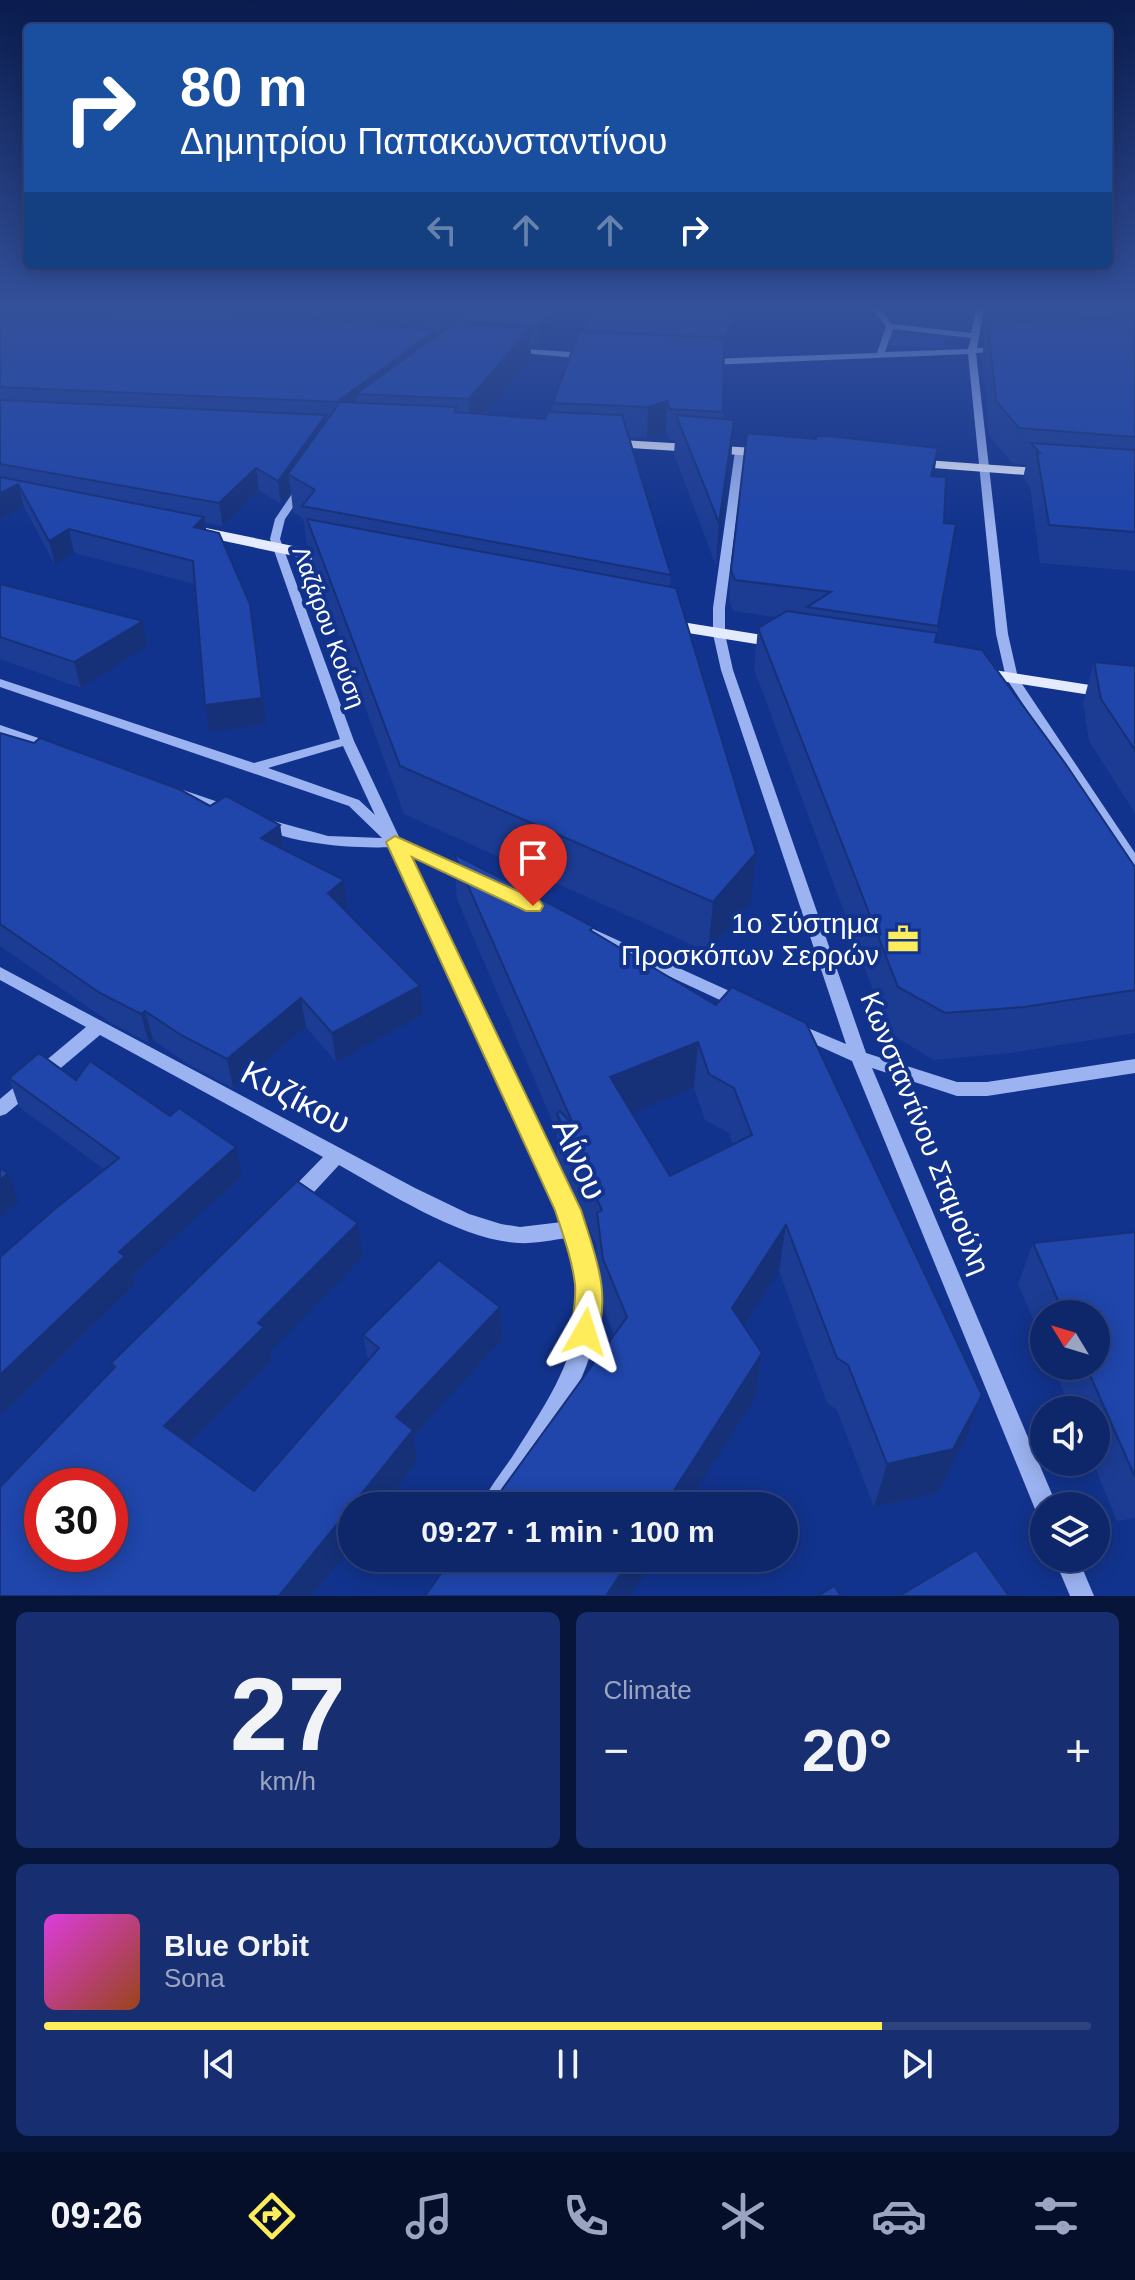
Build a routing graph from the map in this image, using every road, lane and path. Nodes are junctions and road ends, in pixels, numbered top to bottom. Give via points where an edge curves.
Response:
1 (975, 382) edge
2 (588, 442) edge
3 (740, 451) junction
4 (786, 454) edge
5 (892, 462) edge
6 (983, 468) junction
7 (1060, 473) edge
8 (306, 480) edge
9 (185, 529) edge
10 (277, 547) junction
11 (351, 562) edge
12 (647, 621) edge
13 (719, 634) junction
14 (796, 646) edge
15 (950, 669) edge
16 (1012, 678) junction
17 (0, 683) edge
18 (1135, 697) edge
19 (0, 729) edge
20 (347, 741) junction
21 (59, 750) edge
22 (256, 767) junction
23 (163, 787) edge
24 (238, 814) edge
25 (253, 819) edge
26 (395, 842) junction
27 (1135, 864) edge
28 (495, 888) edge
29 (580, 928) edge
30 (0, 973) edge
31 (750, 1007) edge
32 (778, 1020) edge
33 (98, 1027) junction
34 (859, 1057) junction
35 (1135, 1066) edge
36 (0, 1109) edge
37 (336, 1156) junction
38 (282, 1212) edge
39 (575, 1229) junction
40 (502, 1492) edge
41 (1039, 1492) edge
42 (1072, 1572) edge
43 (1082, 1596) edge

1 - 6 street
2 - 3 main road
3 - 4 main road
3 - 13 street, Κωνσταντίνου Σταμούλη
5 - 6 main road
6 - 7 main road
6 - 16 street
8 - 10 street, Λαζάρου Κούση via 280,519
9 - 10 main road
10 - 11 main road
10 - 20 street, Λαζάρου Κούση
12 - 13 main road
13 - 14 main road
13 - 34 street, Κωνσταντίνου Σταμούλη via 774,813
15 - 16 main road
16 - 18 main road
16 - 27 street
17 - 22 street
19 - 21 street
20 - 22 street
20 - 26 street, Λαζάρου Κούση
22 - 26 street via 354,803
23 - 24 street
25 - 26 street via 316,841
26 - 28 street
26 - 39 street, Αίνου
29 - 31 street
30 - 33 street, Κυζίκου
32 - 34 street
33 - 36 street
33 - 37 street, Κυζίκου
34 - 35 street via 966,1090
34 - 41 street, Κωνσταντίνου Σταμούλη
37 - 38 street
37 - 39 street, Κυζίκου via 482,1227 520,1235
39 - 40 street, Αίνου via 589,1289 581,1348 551,1413
42 - 43 street

